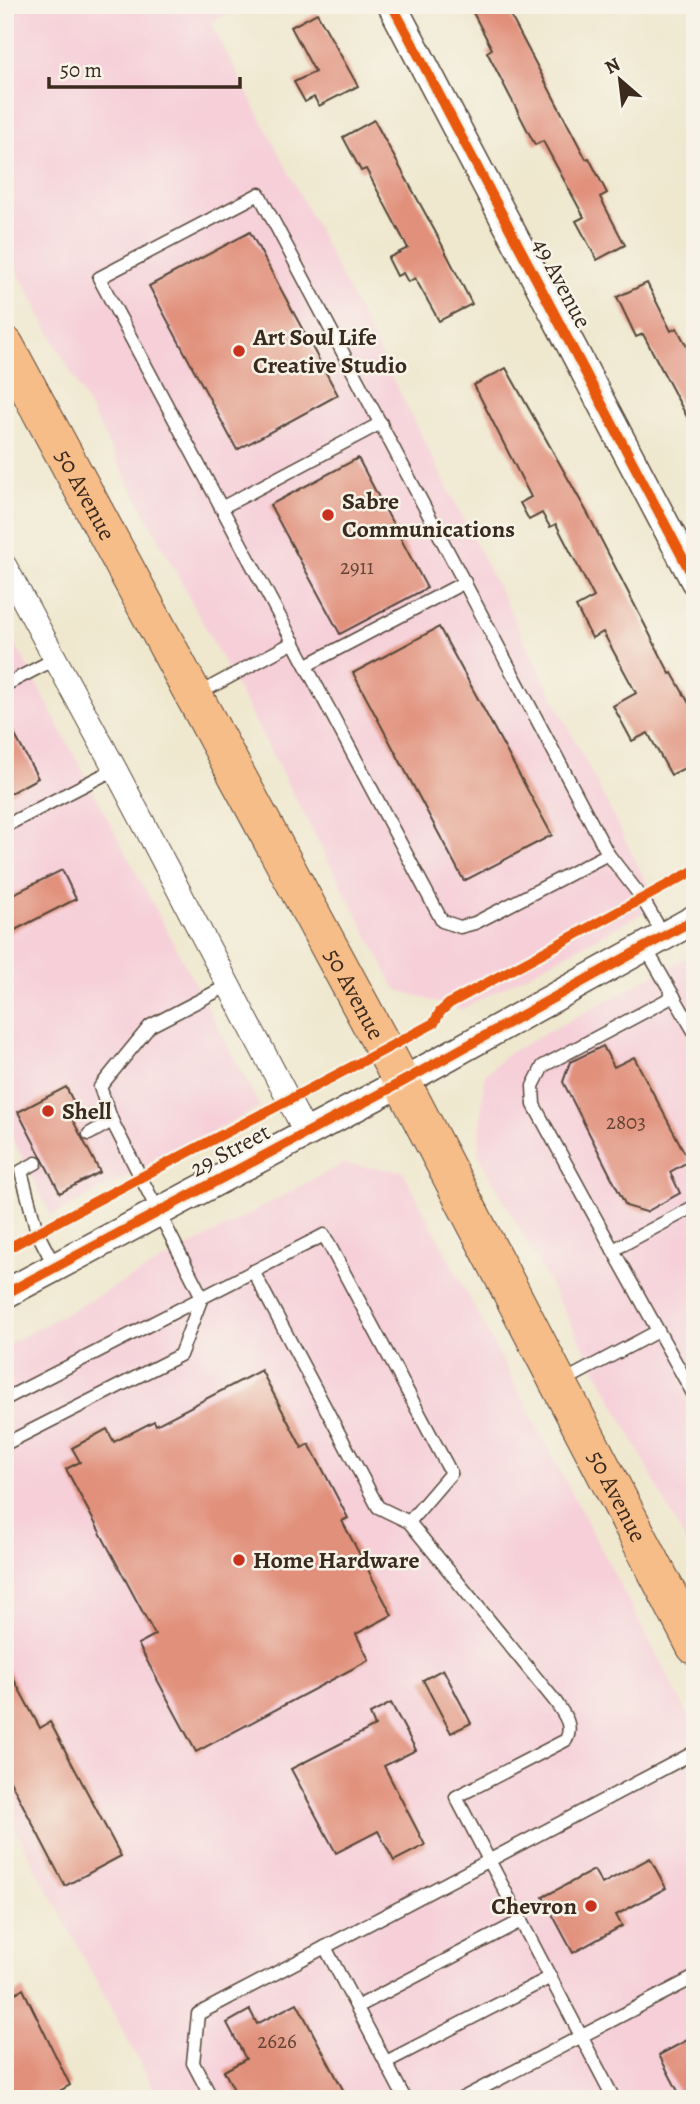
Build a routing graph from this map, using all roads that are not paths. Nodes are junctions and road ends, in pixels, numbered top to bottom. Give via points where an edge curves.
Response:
1 (392, 5) edge
2 (5, 345) edge
3 (381, 423) junction
4 (221, 508) junction
5 (5, 566) edge
6 (695, 581) edge
7 (465, 582) junction
8 (294, 642) junction
9 (55, 659) junction
10 (307, 665) junction
11 (5, 685) edge
12 (194, 696) junction
13 (115, 769) junction
14 (5, 826) edge
15 (608, 854) junction
16 (695, 919) edge
17 (654, 941) junction
18 (229, 985) junction
19 (674, 996) junction
20 (695, 1033) edge
21 (402, 1082) junction
22 (112, 1121) junction
23 (306, 1133) junction
24 (89, 1134) dead end
25 (36, 1163) dead end
26 (695, 1206) edge
27 (159, 1212) junction
28 (613, 1250) junction
29 (55, 1267) junction
30 (253, 1271) junction
31 (5, 1294) edge
32 (202, 1297) junction
33 (659, 1331) junction
34 (559, 1384) junction
35 (695, 1397) edge
36 (5, 1399) edge
37 (5, 1444) edge
38 (409, 1521) junction
39 (695, 1646) edge
40 (695, 1752) edge
41 (489, 1861) junction
42 (521, 1921) junction
43 (325, 1947) junction
44 (551, 1977) junction
45 (695, 1977) edge
46 (357, 2007) junction
47 (581, 2036) junction
48 (386, 2062) junction
49 (212, 2099) edge
50 (405, 2099) edge
51 (461, 2099) edge
52 (614, 2099) edge

1 - 6 street, 49 Avenue
2 - 12 main road, 50 Avenue
3 - 4 lane
3 - 4 lane via 259,194 99,278
3 - 7 lane
4 - 8 lane
5 - 9 street
7 - 10 lane
7 - 15 lane
8 - 10 lane
8 - 12 lane
9 - 11 lane
9 - 13 street
10 - 15 lane via 442,920 460,927 475,923
12 - 21 main road, 50 Avenue
13 - 14 lane
13 - 18 street
15 - 17 lane via 642,898
16 - 17 street, 29 Street
17 - 19 lane
17 - 21 street, 29 Street
18 - 22 lane via 150,1026 100,1087
18 - 23 street
19 - 20 lane
19 - 28 lane via 542,1066 533,1086 534,1105
21 - 23 street, 29 Street
21 - 34 main road, 50 Avenue
22 - 24 lane
22 - 27 lane
23 - 27 street, 29 Street
25 - 29 lane via 21,1171 37,1232
26 - 28 lane
27 - 29 street, 29 Street
27 - 32 lane
28 - 33 lane
29 - 31 street, 29 Street
30 - 32 lane
30 - 38 lane via 378,1507
30 - 38 lane via 324,1235 451,1473
32 - 36 lane
32 - 37 lane via 180,1355
33 - 34 lane
33 - 35 lane
34 - 39 main road, 50 Avenue
38 - 41 lane via 560,1708 569,1726 566,1740 456,1797
40 - 41 lane
41 - 42 lane
41 - 43 lane
42 - 44 lane
42 - 46 lane
43 - 46 lane
43 - 49 lane via 198,2014 193,2063
44 - 47 lane
44 - 48 lane
45 - 47 lane
46 - 48 lane
47 - 51 lane
47 - 52 lane
48 - 50 lane

